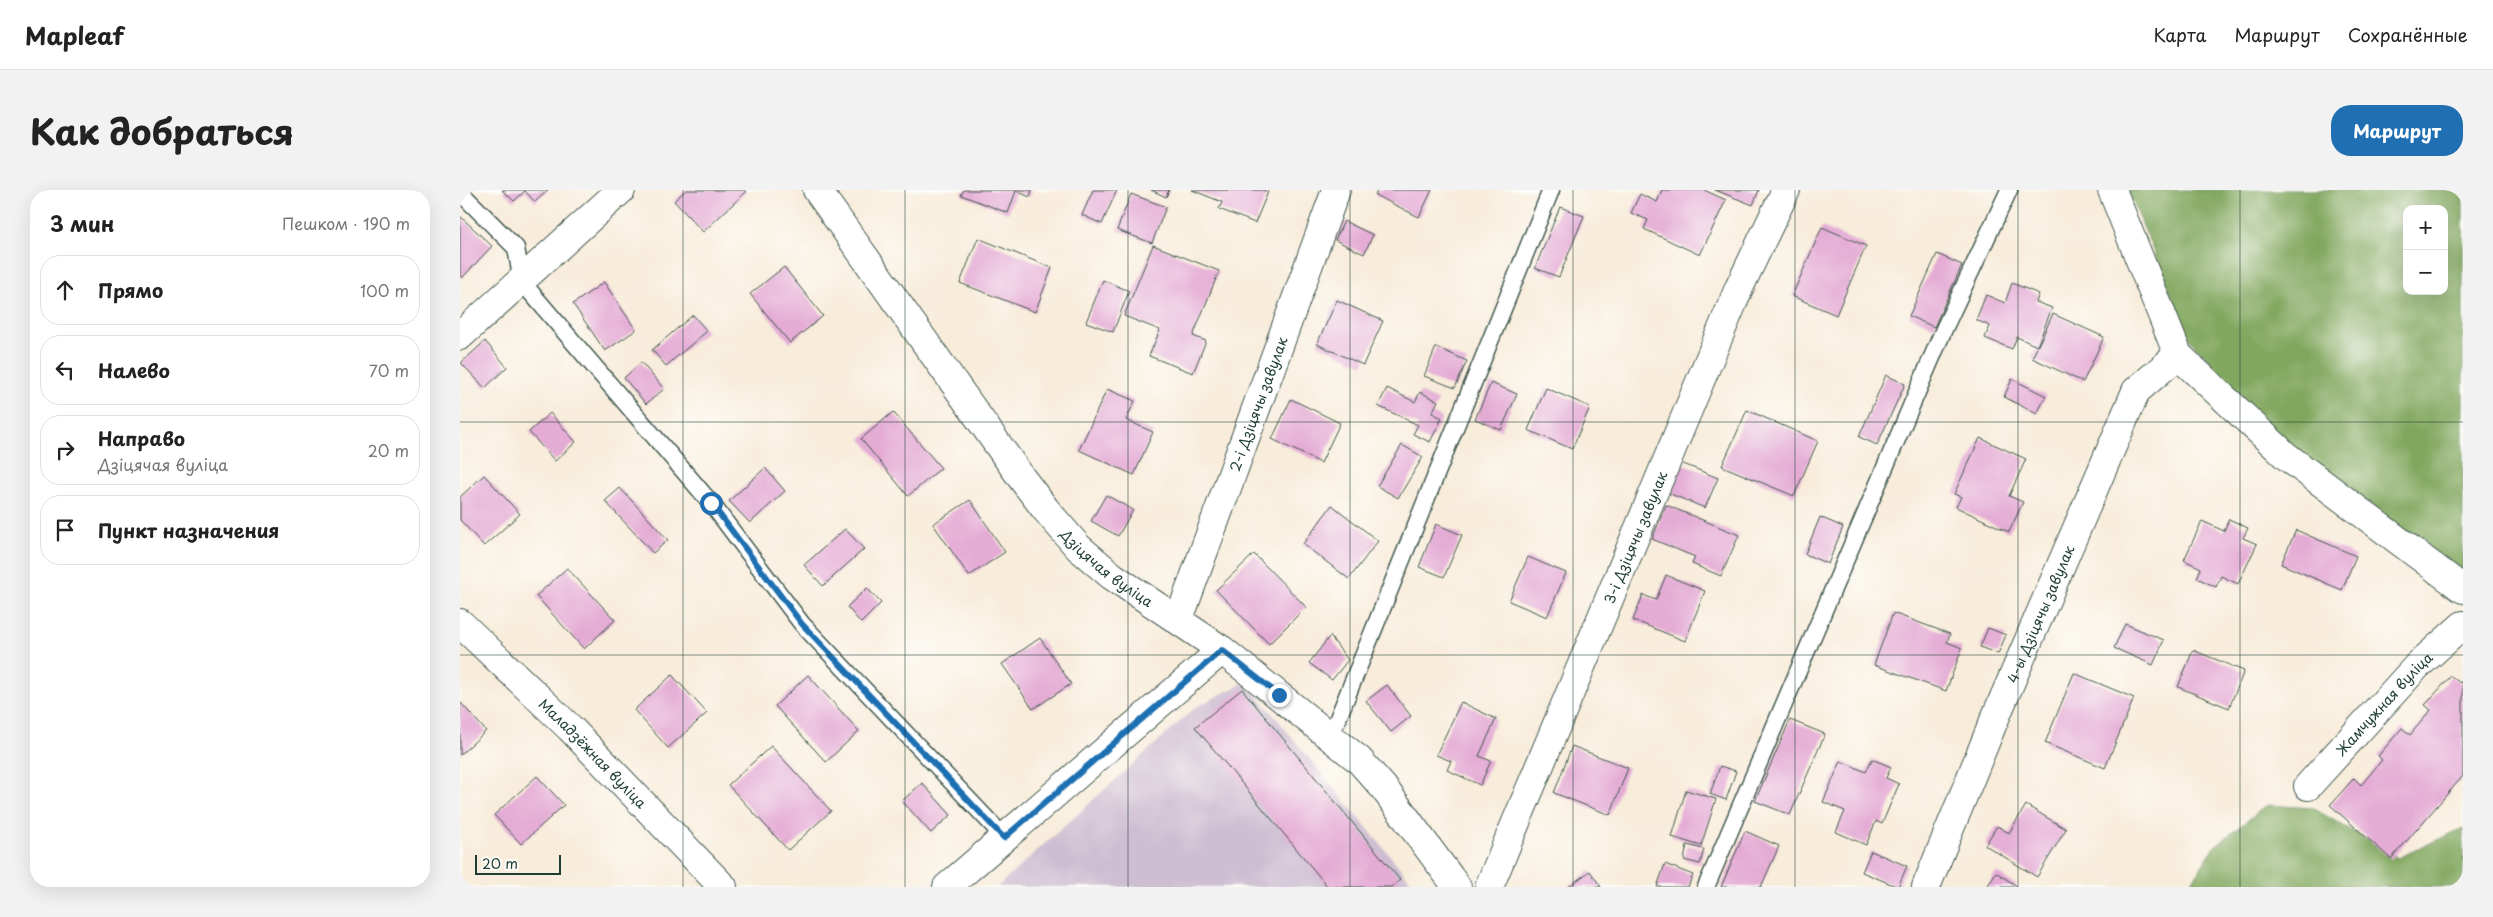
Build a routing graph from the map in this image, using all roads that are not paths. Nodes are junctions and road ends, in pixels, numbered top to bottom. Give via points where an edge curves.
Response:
1 (621, 190) edge
2 (817, 190) edge
3 (1336, 190) edge
4 (1551, 190) edge
5 (1786, 190) edge
6 (2010, 190) edge
7 (2112, 190) edge
8 (460, 192) edge
9 (522, 282) junction
10 (460, 336) edge
11 (2178, 355) junction
12 (2463, 590) edge
13 (1179, 620) junction
14 (460, 623) edge
15 (2463, 625) edge
16 (1222, 650) junction
17 (1330, 738) junction
18 (2308, 786) dead end
19 (1004, 838) junction
20 (724, 887) edge
21 (947, 887) edge
22 (1457, 887) edge
23 (1489, 887) edge
24 (1706, 887) edge
25 (1926, 887) edge

1 - 9 street
2 - 13 street, Дзіцячая вуліца via 1046,510 1078,547 1112,576
3 - 13 street, 2-і Дзіцячы завулак
4 - 17 lane
5 - 23 street, 3-і Дзіцячы завулак via 1739,288
6 - 24 lane via 1944,329
7 - 11 street
8 - 9 lane via 516,248
9 - 10 street
9 - 19 lane via 711,503 802,624
11 - 12 street via 2286,456
11 - 25 street, 4-ы Дзіцячы завулак via 2136,391
13 - 16 street, Дзіцячая вуліца
14 - 20 street, Маладзёжная вуліца via 570,728
15 - 18 street, Жамчужная вуліца via 2417,666
16 - 17 street, Дзіцячая вуліца
16 - 19 street
17 - 22 street, Дзіцячая вуліца via 1359,760 1383,786
19 - 21 street

